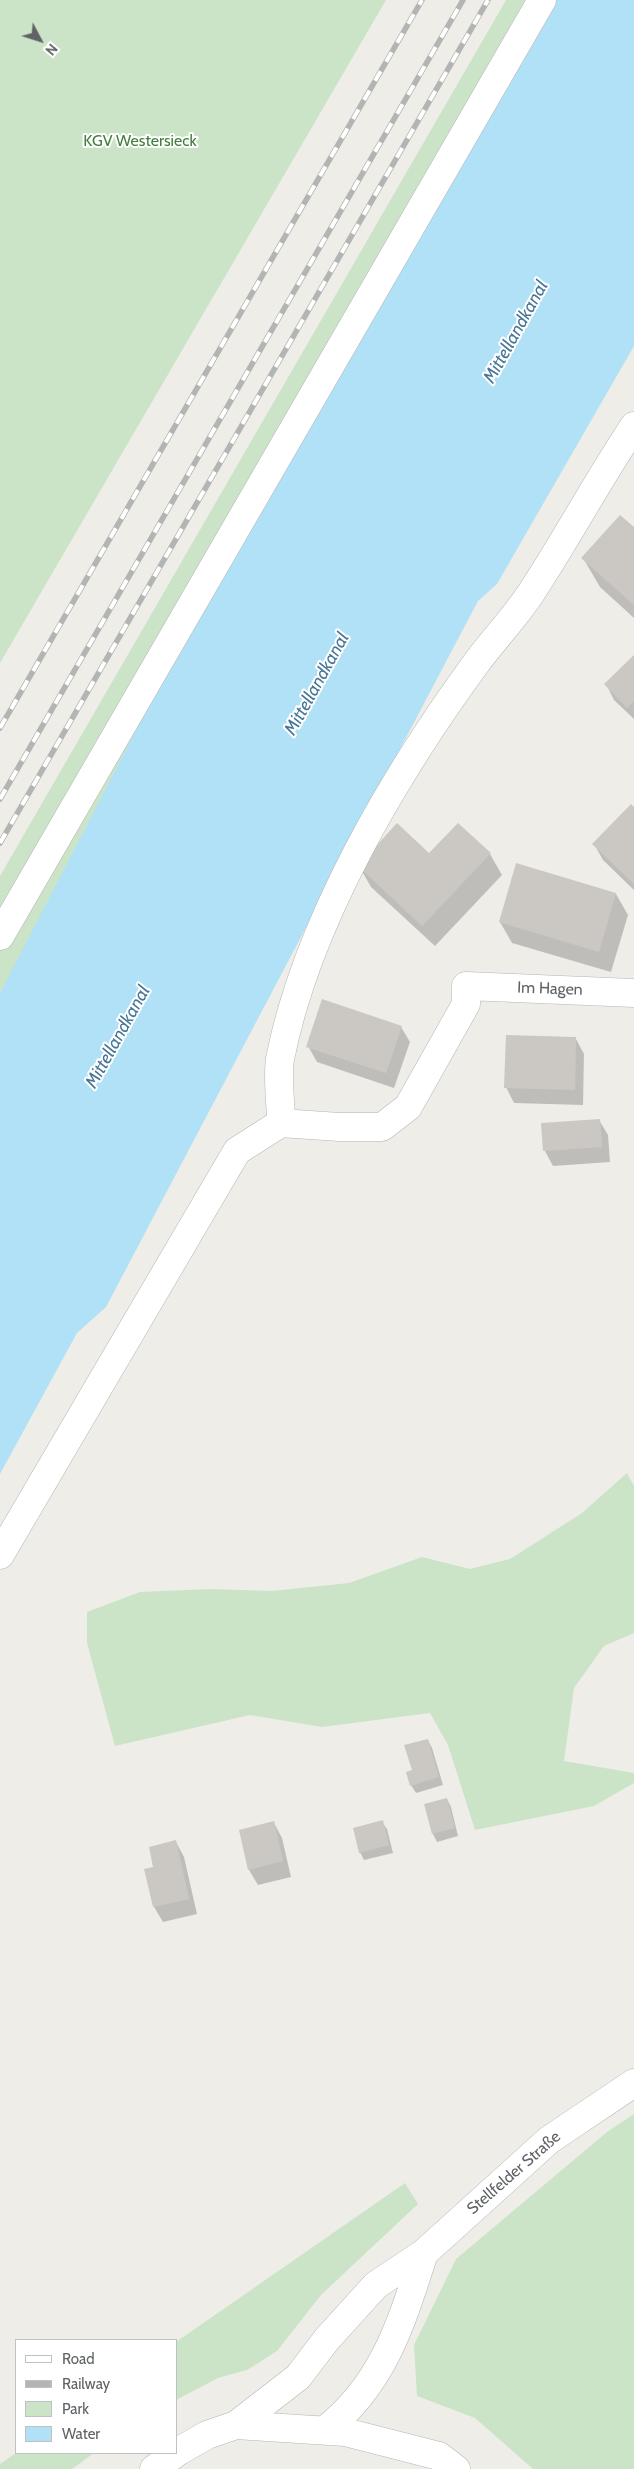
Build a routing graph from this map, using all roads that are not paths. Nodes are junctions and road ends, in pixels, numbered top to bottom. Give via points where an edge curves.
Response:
1 (542, 0) edge
2 (634, 426) edge
3 (0, 936) edge
4 (634, 993) edge
5 (281, 1123) junction
6 (0, 1555) edge
7 (634, 2083) edge
8 (424, 2253) junction
9 (236, 2425) junction
10 (325, 2430) junction
11 (177, 2454) edge
12 (178, 2454) edge
13 (154, 2469) edge
14 (456, 2469) edge

1 - 3 street
2 - 5 street via 530,594 421,744 326,914 280,1061
4 - 5 street, Im Hagen via 466,986 466,1004 408,1107 389,1122 382,1127 339,1128
5 - 6 street via 237,1151
7 - 8 street, Stellfelder Straße via 549,2140
8 - 9 street, Stellfelder Straße via 376,2285 298,2377
8 - 10 street via 404,2313 376,2376 348,2412
9 - 10 street
9 - 12 street via 207,2435
10 - 14 street via 439,2456
11 - 13 street

